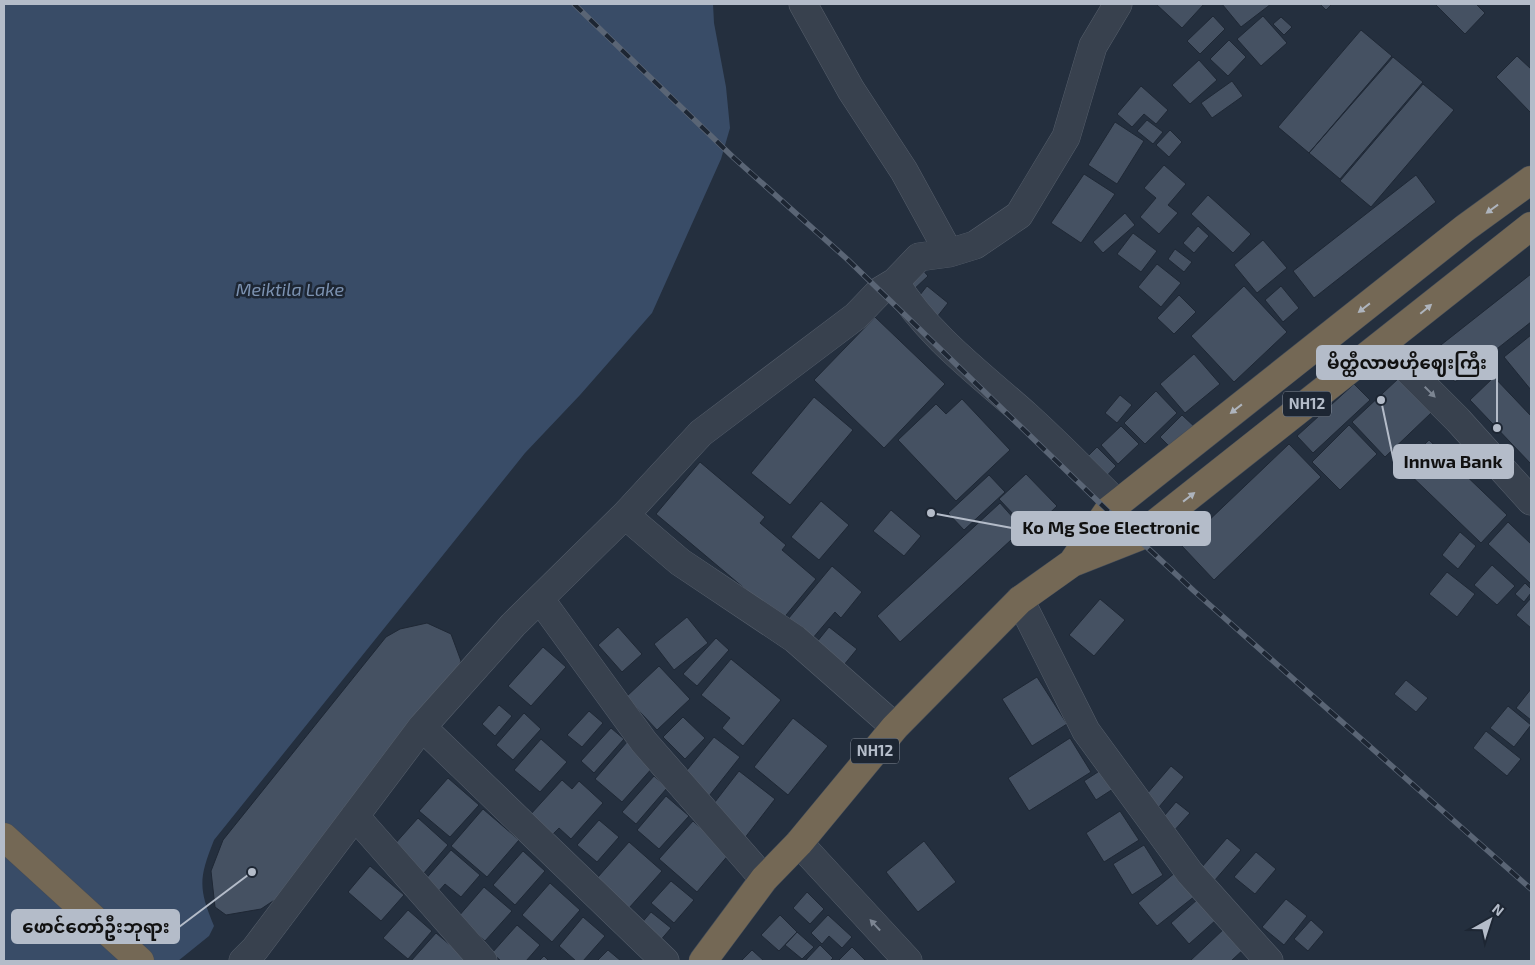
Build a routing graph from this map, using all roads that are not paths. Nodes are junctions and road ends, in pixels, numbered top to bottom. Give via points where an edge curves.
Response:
1 (803, 4) edge
2 (1118, 4) edge
3 (1531, 180) edge
4 (1531, 226) edge
5 (949, 253) junction
6 (895, 282) junction
7 (1383, 345) junction
8 (1531, 501) edge
9 (1117, 503) junction
10 (625, 515) junction
11 (1072, 563) junction
12 (540, 599) junction
13 (1020, 600) junction
14 (422, 727) junction
15 (895, 727) junction
16 (355, 816) junction
17 (4, 837) edge
18 (799, 843) junction
19 (764, 879) junction
20 (140, 961) edge
21 (243, 961) edge
22 (483, 961) edge
23 (665, 961) edge
24 (703, 961) edge
25 (908, 961) edge
26 (1269, 961) edge

1 - 5 street via 851,90 904,171
2 - 5 street via 1093,46 1066,137 1019,215 975,245
3 -> 9 highway, NH12 via 1465,228
7 -> 4 highway, NH12
5 - 6 street via 919,257
6 - 9 street via 909,306 930,328
6 - 10 street via 880,291 856,316 701,433
7 -> 8 street via 1458,420
11 -> 7 highway, NH12 via 1138,537
9 - 11 highway, NH12
10 - 12 street
10 - 15 street via 680,562 795,639
11 - 13 highway, NH12
12 - 14 street
12 - 19 street via 644,742
13 - 15 highway, NH12
13 - 26 street via 1086,730 1190,873
14 - 16 street
14 - 23 street
15 - 18 highway, NH12
16 - 21 street
16 - 22 street
17 - 20 highway
18 - 19 highway, NH12
25 -> 18 street
19 - 24 highway, NH12

